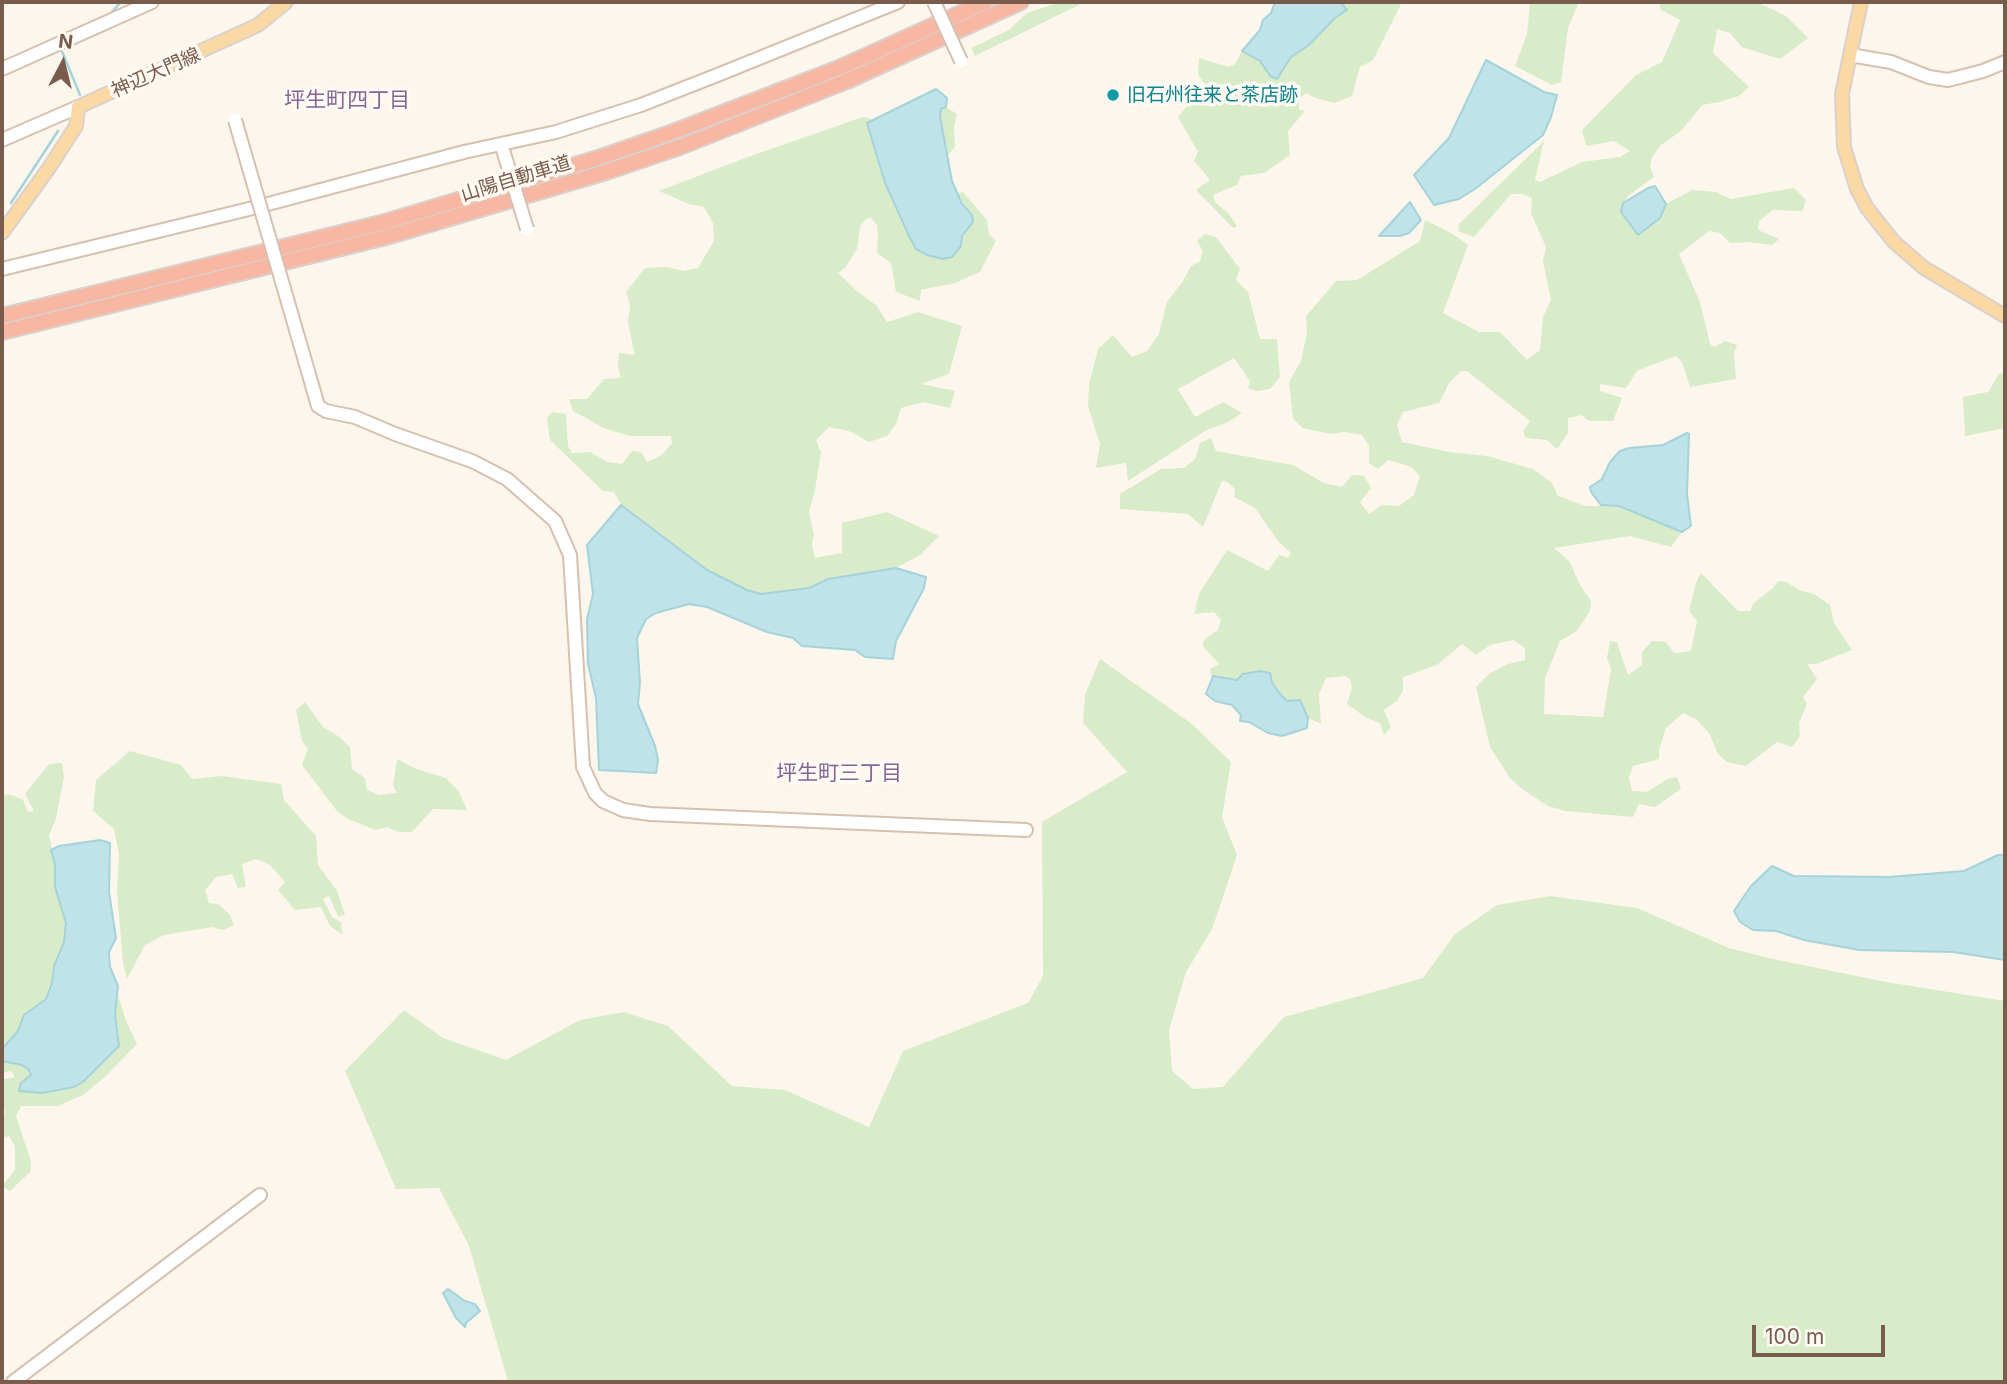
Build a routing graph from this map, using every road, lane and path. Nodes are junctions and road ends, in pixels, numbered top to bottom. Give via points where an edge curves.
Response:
1 (152, 2) edge
2 (286, 2) edge
3 (898, 2) edge
4 (934, 2) edge
5 (985, 2) edge
6 (1021, 2) edge
7 (1861, 2) edge
8 (1850, 55) junction
9 (2005, 62) edge
10 (963, 65) dead end
11 (2, 69) edge
12 (78, 107) junction
13 (233, 115) dead end
14 (2, 141) edge
15 (502, 148) junction
16 (7, 217) edge
17 (528, 232) dead end
18 (2, 233) edge
19 (2, 269) edge
20 (2, 316) edge
21 (2005, 316) edge
22 (2, 332) edge
23 (1026, 830) dead end
24 (260, 1195) dead end
25 (13, 1382) edge

1 - 11 street
2 - 12 main road, 神辺大門線 via 258,25
3 - 15 street via 641,104
4 - 10 street, bridge
5 - 20 highway, 山陽自動車道 via 839,68 601,157 381,223
6 - 22 highway, 山陽自動車道 via 847,81 582,180 386,237
7 - 8 main road
8 - 9 street via 1948,80
8 - 21 main road via 1842,94 1844,147 1867,208 1894,243 1924,268
12 - 14 street
12 - 16 main road via 76,126 49,168
13 - 23 street, bridge via 318,406 471,461 507,479 555,521 570,555 583,767 603,801 650,814
15 - 17 street, bridge
15 - 19 street via 464,152
16 - 18 main road
24 - 25 street

